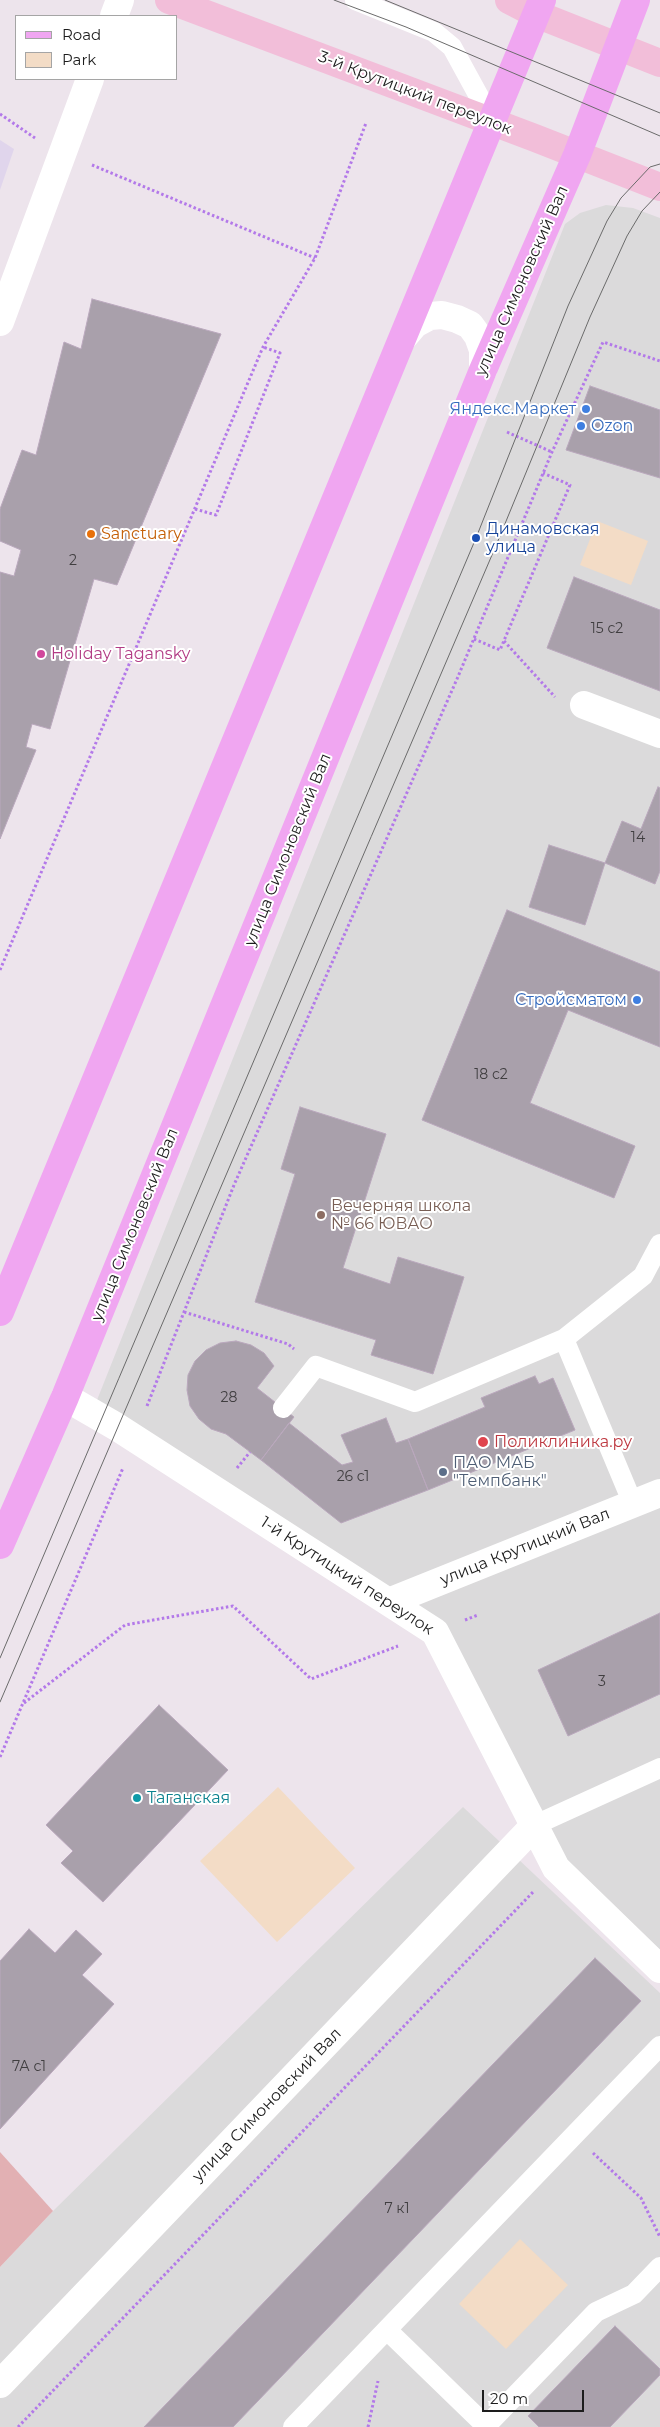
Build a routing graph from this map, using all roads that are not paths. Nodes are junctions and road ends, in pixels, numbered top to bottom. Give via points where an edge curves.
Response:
1 (120, 0) edge
2 (169, 0) edge
3 (355, 0) edge
4 (509, 0) edge
5 (636, 0) edge
6 (539, 7) edge
7 (114, 15) edge
8 (618, 46) junction
9 (660, 63) edge
10 (90, 80) edge
11 (493, 122) junction
12 (577, 155) junction
13 (660, 187) edge
14 (0, 322) edge
15 (403, 338) junction
16 (483, 370) junction
17 (584, 705) dead end
18 (660, 734) edge
19 (660, 1244) edge
20 (1, 1305) edge
21 (564, 1339) junction
22 (65, 1396) junction
23 (283, 1408) dead end
24 (660, 1493) edge
25 (632, 1504) junction
26 (0, 1545) edge
27 (391, 1601) junction
28 (660, 1768) edge
29 (535, 1825) junction
30 (660, 1969) edge
31 (660, 2046) edge
32 (660, 2267) edge
33 (387, 2330) junction
34 (0, 2384) edge
35 (293, 2427) edge

1 - 7 street
2 - 11 main road, 3-й Крутицкий переулок
3 - 11 lane via 434,32 452,47
4 - 6 main road
5 - 8 main road, улица Симоновский Вал
6 - 8 main road
6 - 11 main road
8 - 9 main road
8 - 12 main road, улица Симоновский Вал
10 - 14 street
11 - 12 main road, 3-й Крутицкий переулок
11 - 15 main road
12 - 13 main road, 3-й Крутицкий переулок
12 - 16 main road, улица Симоновский Вал
15 - 16 street via 415,324 430,316 457,319 470,325 478,336 483,350
15 - 20 main road
16 - 22 main road, улица Симоновский Вал
17 - 18 street
19 - 21 lane via 643,1276
21 - 23 lane via 415,1402 316,1366
21 - 25 lane
22 - 26 main road, улица Симоновский Вал
22 - 27 street, 1-й Крутицкий переулок
24 - 25 street, улица Крутицкий Вал
25 - 27 street, улица Крутицкий Вал
27 - 29 street, 1-й Крутицкий переулок via 435,1632
28 - 29 lane
29 - 30 street, 1-й Крутицкий переулок via 556,1868
29 - 34 street, улица Симоновский Вал
31 - 33 lane
32 - 33 lane via 634,2294 596,2312 486,2426
33 - 35 lane

